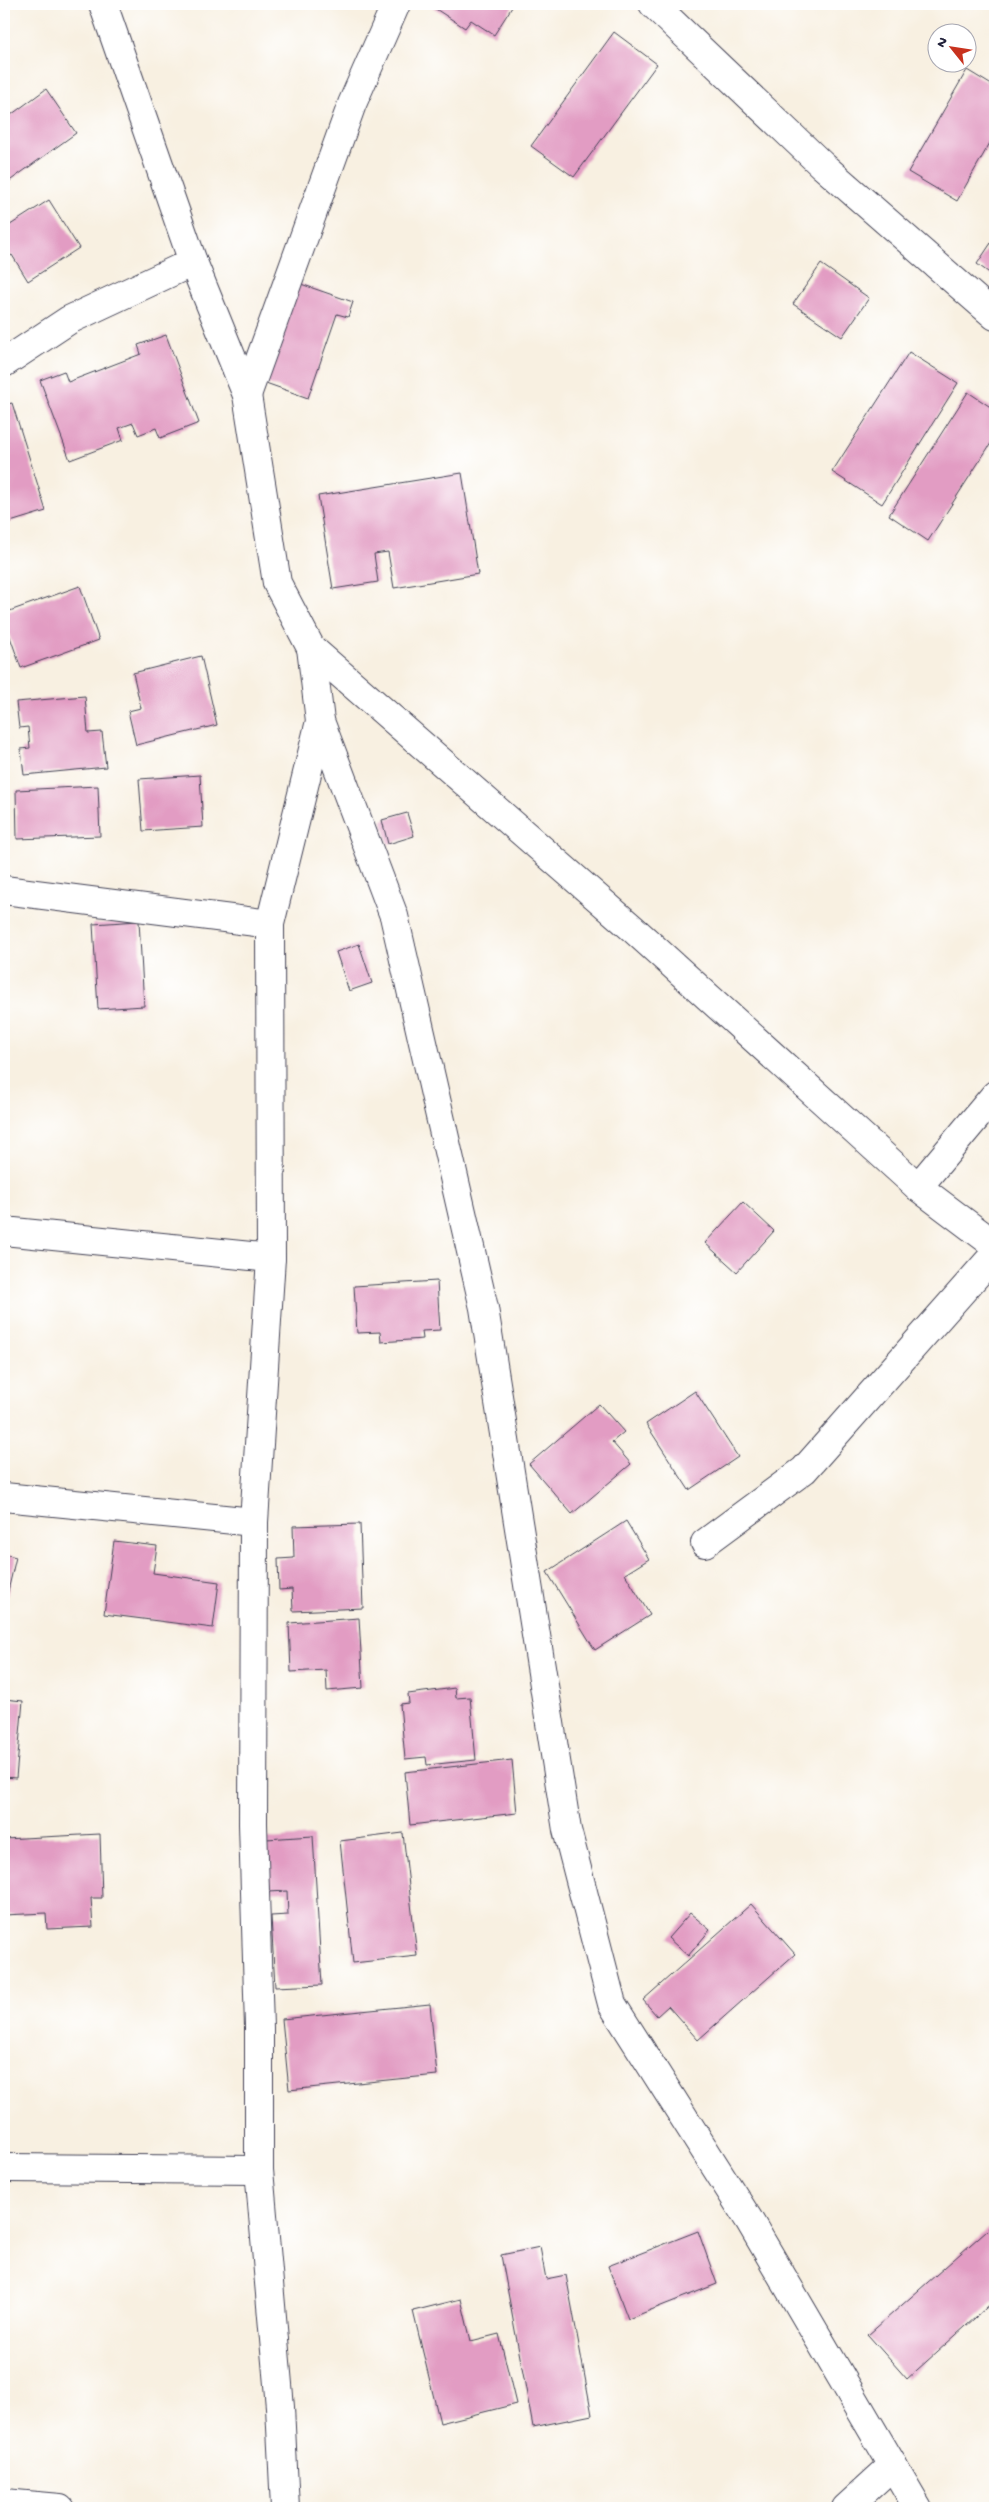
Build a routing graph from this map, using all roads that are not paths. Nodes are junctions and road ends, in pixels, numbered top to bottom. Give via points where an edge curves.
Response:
1 (103, 4) edge
2 (396, 4) edge
3 (653, 4) edge
4 (193, 262) junction
5 (995, 316) edge
6 (4, 363) edge
7 (247, 395) junction
8 (311, 648) junction
9 (320, 721) junction
10 (4, 890) edge
11 (270, 924) junction
12 (995, 1095) edge
13 (918, 1187) junction
14 (4, 1232) edge
15 (995, 1245) edge
16 (995, 1254) edge
17 (271, 1258) junction
18 (4, 1496) edge
19 (254, 1522) junction
20 (705, 1543) dead end
21 (4, 2168) edge
22 (259, 2170) junction
23 (893, 2465) junction
24 (4, 2503) edge
25 (60, 2508) edge
26 (285, 2508) edge
27 (846, 2508) edge
28 (918, 2508) edge

1 - 4 street
2 - 7 street via 352,104
3 - 5 street via 822,165
4 - 6 street via 69,320
4 - 7 street
7 - 8 street via 277,583
8 - 9 street
8 - 13 street via 632,928
9 - 11 street
9 - 23 street via 394,916 482,1299 568,1830 612,2004 749,2220
10 - 11 street
11 - 17 street
12 - 13 street
13 - 15 street
14 - 17 street
16 - 20 street via 804,1470
17 - 19 street
18 - 19 street
19 - 22 street via 253,1824
21 - 22 street
22 - 26 street via 280,2407
23 - 27 street
23 - 28 street
24 - 25 street

